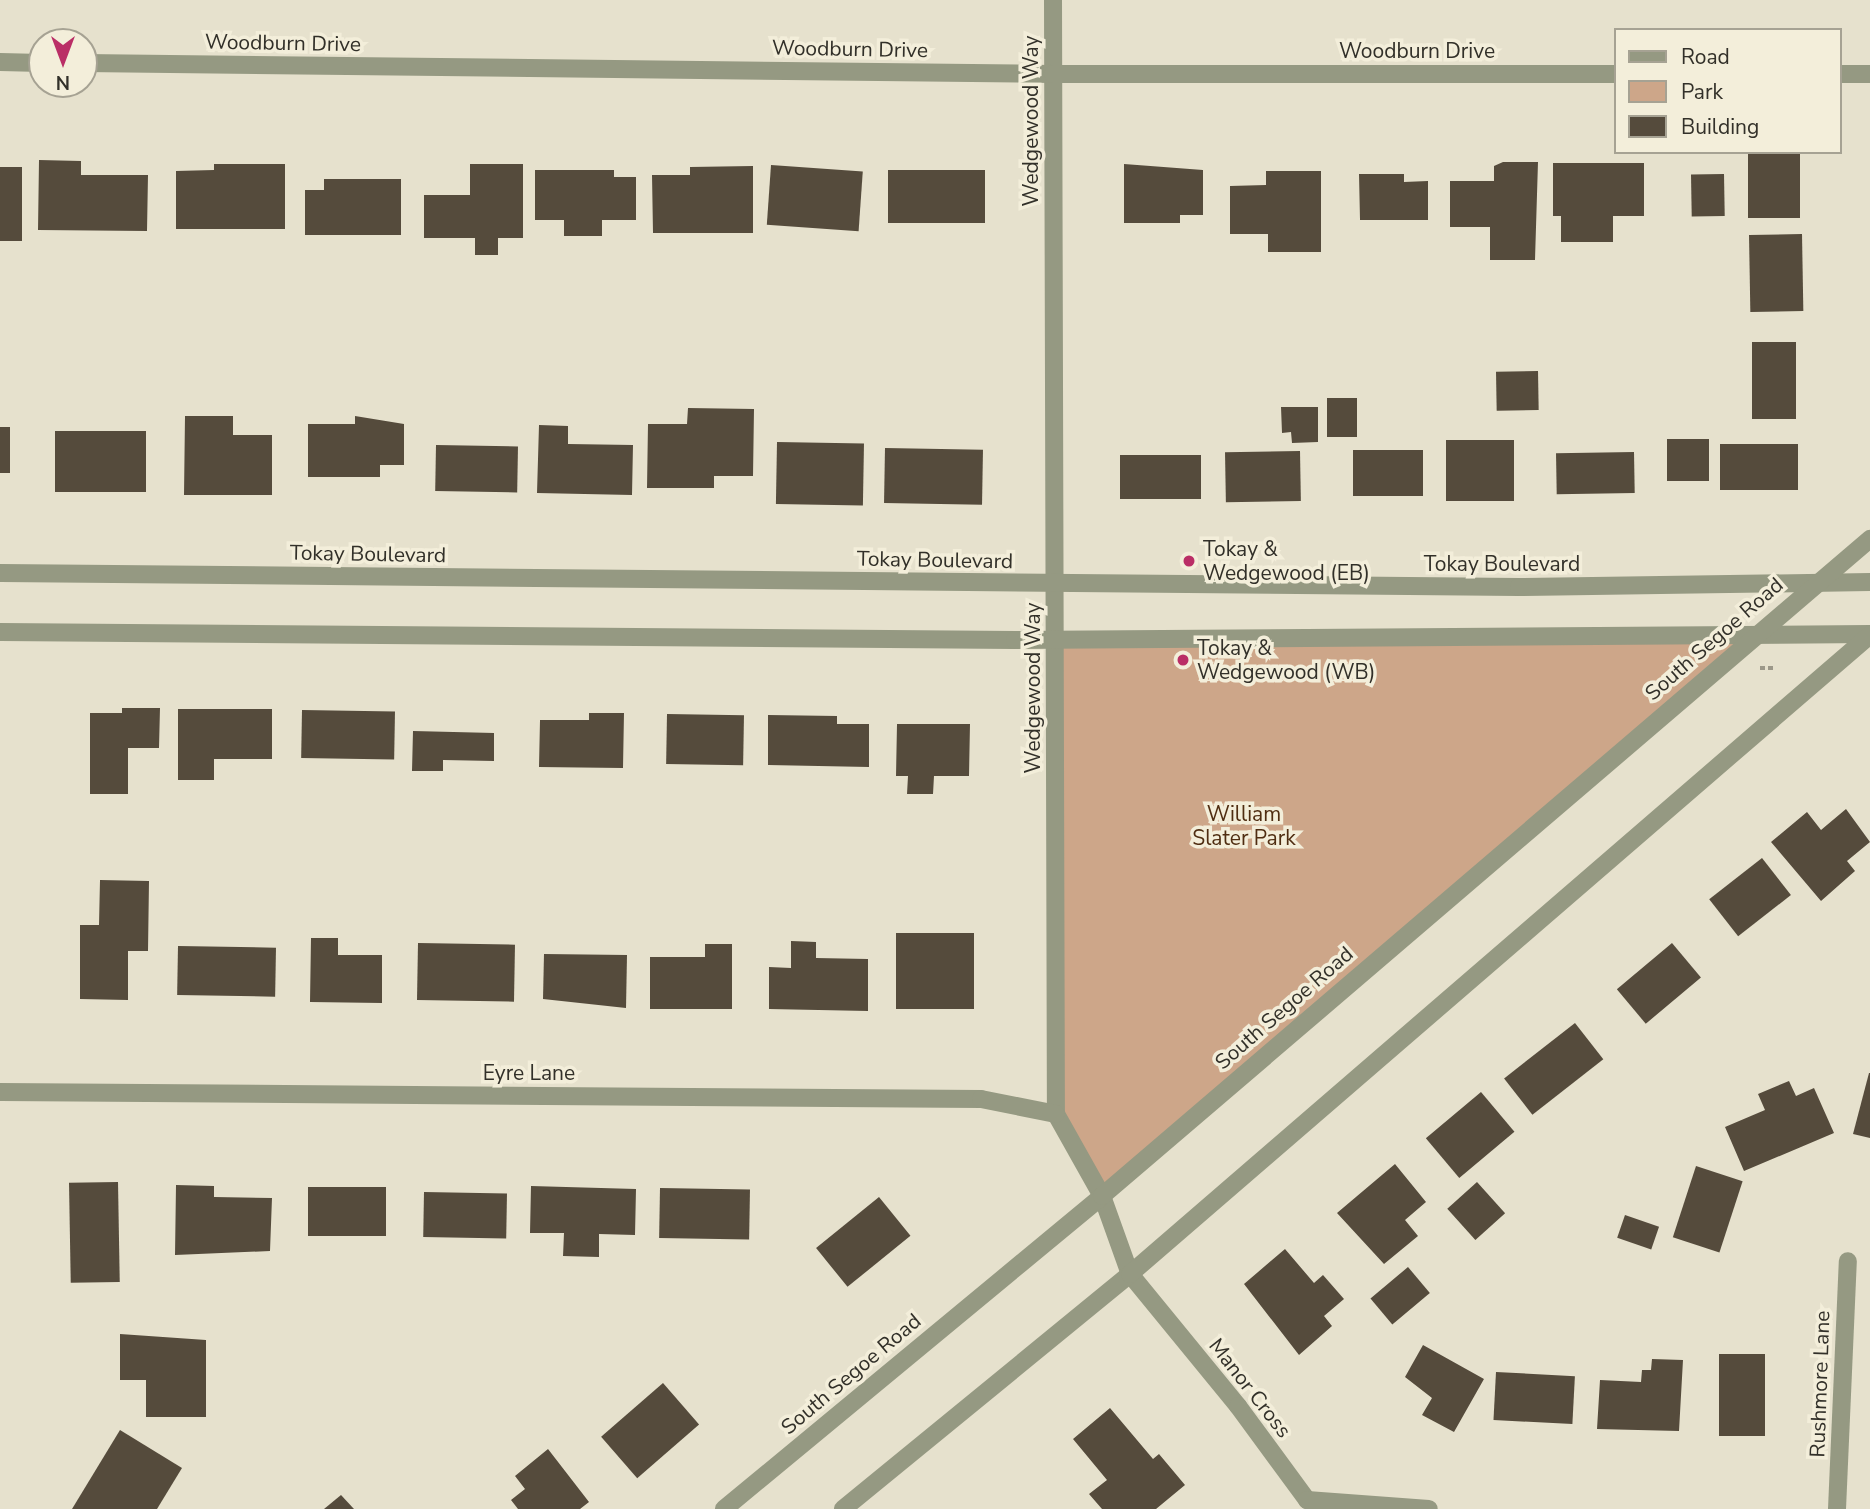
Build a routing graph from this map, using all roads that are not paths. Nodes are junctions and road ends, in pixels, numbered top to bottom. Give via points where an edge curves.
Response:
1 (1053, 0) edge
2 (0, 62) edge
3 (28, 63) edge
4 (98, 63) edge
5 (1053, 74) junction
6 (1615, 74) edge
7 (1842, 74) edge
8 (1870, 74) edge
9 (1870, 539) edge
10 (0, 573) edge
11 (1870, 582) edge
12 (1056, 584) junction
13 (1813, 584) junction
14 (0, 632) edge
15 (1756, 633) junction
16 (1870, 634) edge
17 (1057, 640) junction
18 (0, 1092) edge
19 (1056, 1114) junction
20 (1102, 1196) junction
21 (1848, 1261) dead end
22 (1130, 1274) junction
23 (1307, 1505) edge
24 (724, 1509) edge
25 (843, 1509) edge
26 (1429, 1509) edge
27 (1837, 1509) edge

1 - 5 street, Wedgewood Way
2 - 3 street
4 - 5 street, Woodburn Drive
5 - 6 street, Woodburn Drive
5 - 12 street, Wedgewood Way
7 - 8 street
9 - 13 street, South Segoe Road
10 - 12 street, Tokay Boulevard
11 - 13 street, Tokay Boulevard
12 - 13 street, Tokay Boulevard
12 - 17 street, Wedgewood Way
13 - 15 street, South Segoe Road
14 - 17 street
15 - 16 street
15 - 17 street
15 - 20 street, South Segoe Road
16 - 22 street
17 - 19 street, Wedgewood Way
18 - 19 street, Eyre Lane via 981,1099
19 - 20 street, Wedgewood Way
20 - 22 street, Manor Cross
20 - 24 street, South Segoe Road
21 - 27 street, Rushmore Lane
22 - 23 street, Manor Cross via 1238,1406
22 - 25 street
23 - 26 street, Manor Cross

